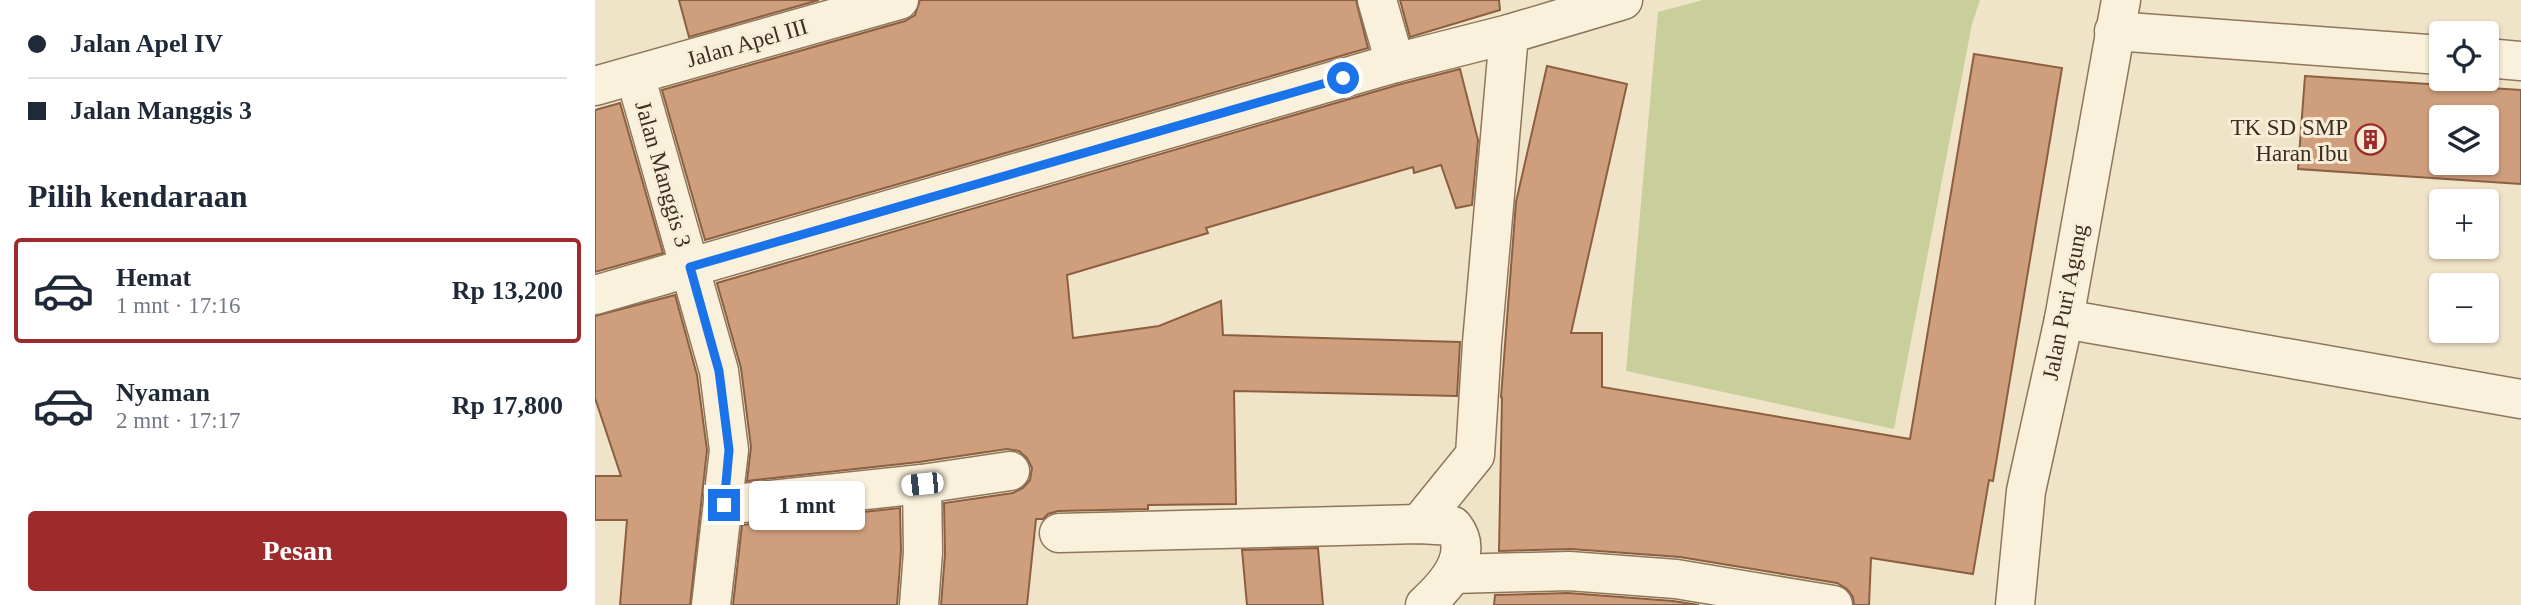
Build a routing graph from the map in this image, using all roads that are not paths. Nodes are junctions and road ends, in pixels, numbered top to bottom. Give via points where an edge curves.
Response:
1 (1377, 0) edge
2 (1623, 0) edge
3 (874, 4) edge
4 (2118, 15) edge
5 (1509, 34) junction
6 (2429, 54) edge
7 (2499, 59) edge
8 (2521, 61) edge
9 (1395, 63) junction
10 (635, 75) junction
11 (595, 86) edge
12 (690, 267) junction
13 (595, 295) edge
14 (2063, 319) junction
15 (2521, 399) edge
16 (1010, 471) dead end
17 (922, 484) junction
18 (724, 505) junction
19 (1419, 524) junction
20 (1059, 533) dead end
21 (1453, 575) junction
22 (711, 605) edge
23 (919, 605) edge
24 (1425, 605) edge
25 (1833, 605) edge
26 (2015, 605) edge

1 - 9 street
2 - 5 street
3 - 10 street, Jalan Apel III
4 - 6 street
4 - 14 street, Jalan Puri Agung
5 - 9 street
5 - 19 street via 1475,455
7 - 8 street
9 - 12 street
10 - 11 street, Jalan Apel III
10 - 12 street, Jalan Manggis 3
12 - 13 street
12 - 18 street, Jalan Manggis 3 via 719,371 729,450
14 - 15 street
14 - 26 street, Jalan Puri Agung via 2026,491
16 - 17 street
17 - 18 street
17 - 23 street
18 - 22 street, Jalan Manggis 3
19 - 20 street
19 - 21 street via 1453,526 1460,535 1463,548
21 - 24 street
21 - 25 street via 1569,571 1676,579

